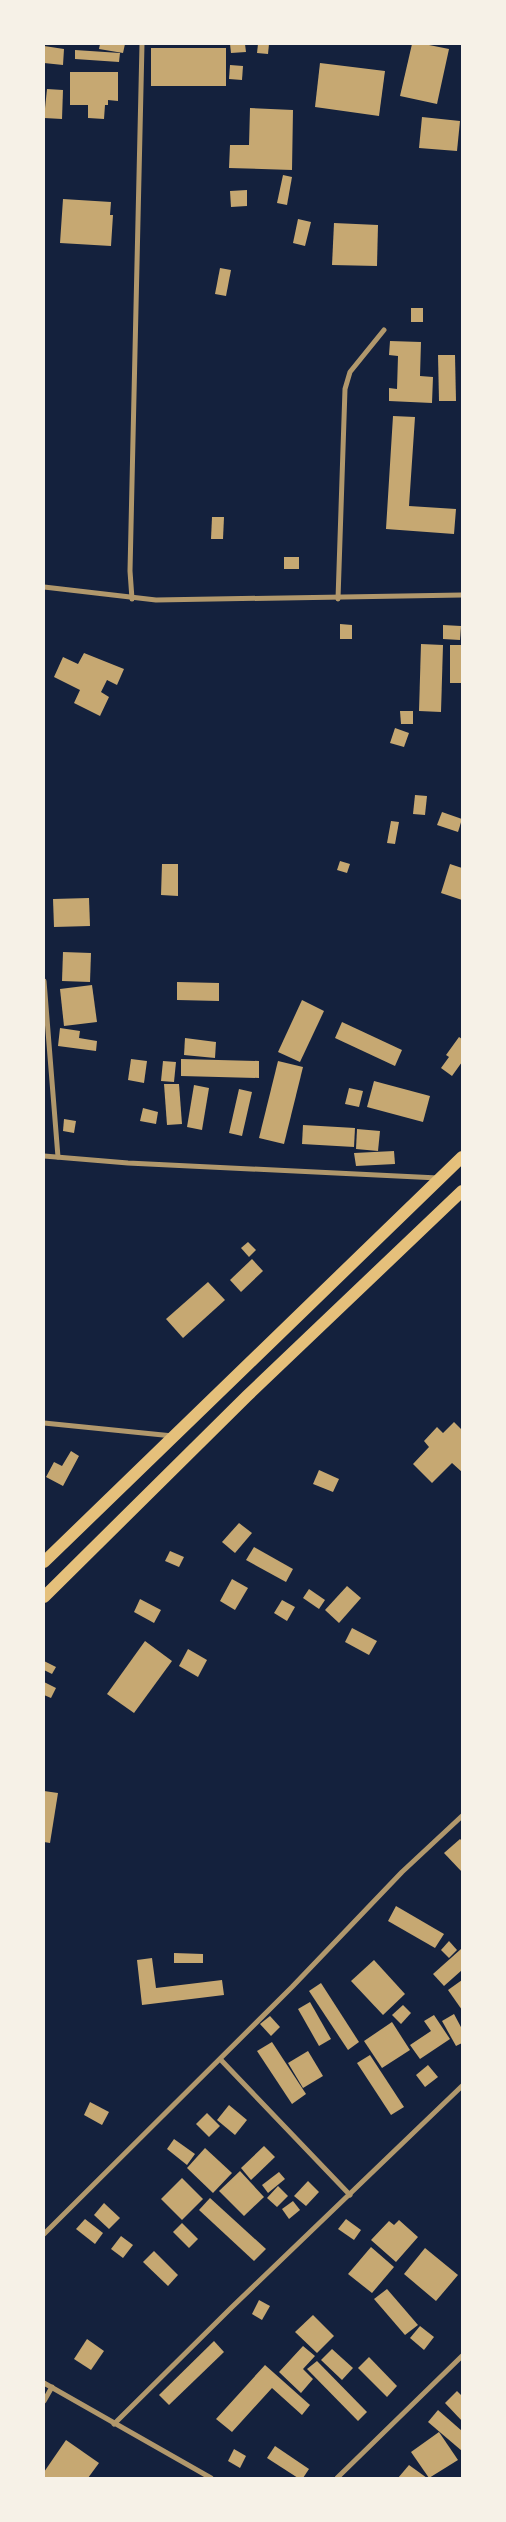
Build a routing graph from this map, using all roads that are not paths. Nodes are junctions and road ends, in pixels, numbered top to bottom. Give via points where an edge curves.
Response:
1 (142, 44) edge
2 (384, 330) dead end
3 (44, 586) edge
4 (462, 595) edge
5 (132, 599) junction
6 (338, 599) junction
7 (44, 981) edge
8 (44, 1156) edge
9 (58, 1157) junction
10 (462, 1158) edge
11 (442, 1178) junction
12 (462, 1191) edge
13 (232, 1380) junction
14 (247, 1396) junction
15 (44, 1422) edge
16 (174, 1436) junction
17 (44, 1562) edge
18 (44, 1597) edge
19 (462, 1816) edge
20 (221, 2060) junction
21 (462, 2086) edge
22 (350, 2194) junction
23 (44, 2234) edge
24 (462, 2356) edge
25 (44, 2383) edge
26 (52, 2387) junction
27 (44, 2401) edge
28 (114, 2424) junction
29 (211, 2478) edge
30 (337, 2478) edge

1 - 5 street via 130,571
2 - 6 street via 350,372 345,390
3 - 5 street
4 - 6 street
5 - 6 street
7 - 9 street
8 - 9 street
9 - 11 street
10 - 11 main road
11 - 13 main road
12 - 14 main road
13 - 14 main road
13 - 16 main road
14 - 18 main road
15 - 16 street
16 - 17 main road
19 - 20 street via 402,1872
20 - 22 street
20 - 23 street via 179,2097
21 - 22 street
22 - 28 street
24 - 30 street
25 - 26 street
26 - 27 street
26 - 28 street
28 - 29 street

